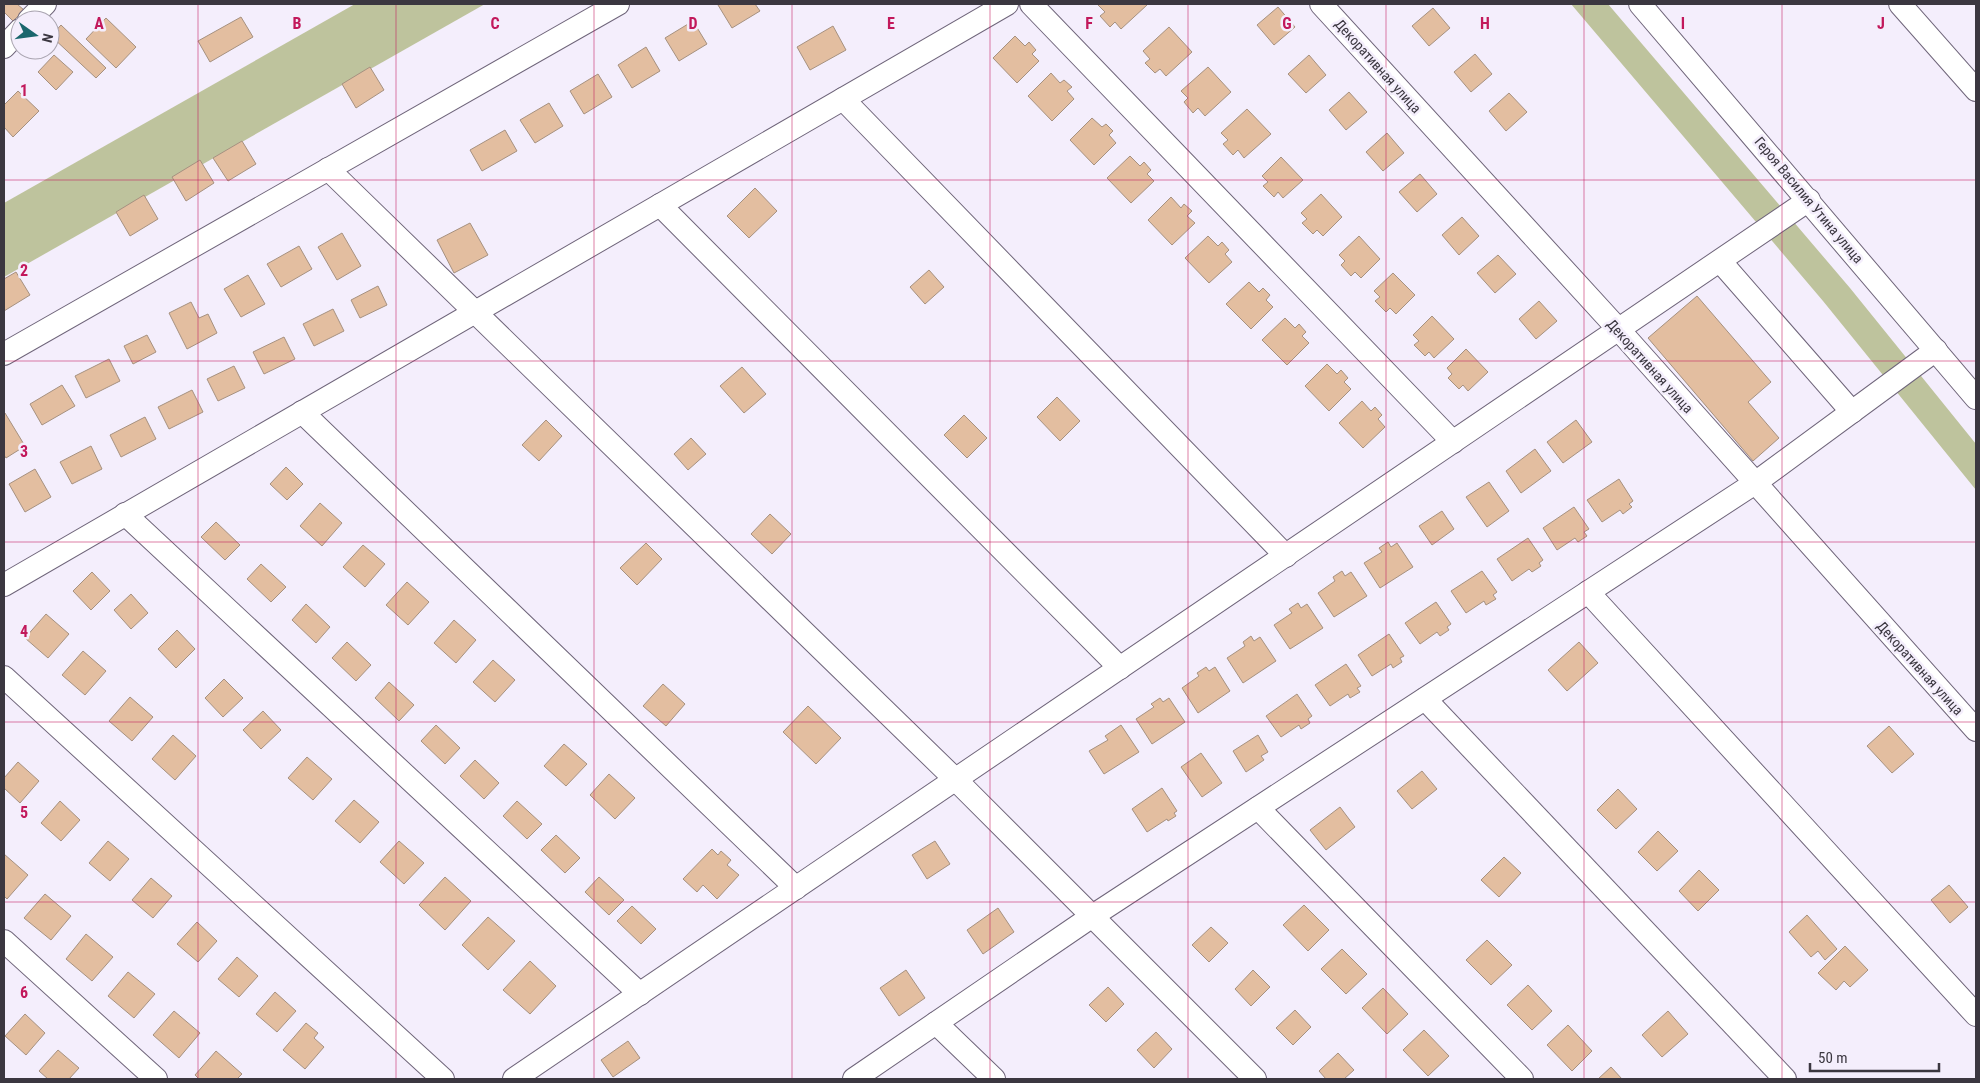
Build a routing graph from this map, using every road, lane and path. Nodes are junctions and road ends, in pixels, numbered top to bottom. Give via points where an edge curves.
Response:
1 (618, 4) edge
2 (1007, 4) edge
3 (1031, 4) edge
4 (1321, 4) edge
5 (1640, 4) edge
6 (1900, 4) edge
7 (1976, 90) edge
8 (843, 99) junction
9 (328, 169) junction
10 (1809, 200) junction
11 (660, 205) junction
12 (1720, 261) junction
13 (475, 312) junction
14 (1619, 330) junction
15 (1936, 350) junction
16 (4, 354) edge
17 (1976, 398) edge
18 (302, 412) junction
19 (1852, 412) junction
20 (1452, 442) junction
21 (1755, 483) junction
22 (125, 514) junction
23 (1286, 556) junction
24 (4, 585) edge
25 (1588, 592) junction
26 (1120, 668) junction
27 (4, 676) edge
28 (1424, 699) junction
29 (1976, 730) edge
30 (956, 780) junction
31 (1258, 808) junction
32 (796, 888) junction
33 (1092, 916) junction
34 (4, 941) edge
35 (640, 994) junction
36 (1976, 1015) edge
37 (936, 1023) junction
38 (156, 1079) edge
39 (443, 1079) edge
40 (514, 1079) edge
41 (854, 1079) edge
42 (994, 1079) edge
43 (1255, 1079) edge
44 (1522, 1079) edge
45 (1785, 1079) edge

1 - 9 street
2 - 8 street
3 - 20 street
4 - 14 street, Декоративная улица
5 - 10 street, Героя Василия Утина улица
6 - 7 street
8 - 11 street
8 - 23 street
9 - 13 street
9 - 16 street
10 - 12 street
10 - 15 street, Героя Василия Утина улица
11 - 13 street
11 - 26 street
12 - 14 street
12 - 19 street
13 - 18 street
13 - 30 street
14 - 20 street
14 - 21 street, Декоративная улица
15 - 17 street, Героя Василия Утина улица
15 - 19 street
18 - 22 street
18 - 32 street
19 - 21 street
20 - 23 street
21 - 25 street
21 - 29 street, Декоративная улица
22 - 24 street
22 - 35 street
23 - 26 street
25 - 28 street
25 - 36 street
26 - 30 street
27 - 39 street
28 - 31 street
28 - 45 street
30 - 32 street
30 - 33 street
31 - 33 street
31 - 44 street
32 - 35 street
33 - 37 street
33 - 43 street
34 - 38 street
35 - 40 street
37 - 41 street
37 - 42 street

